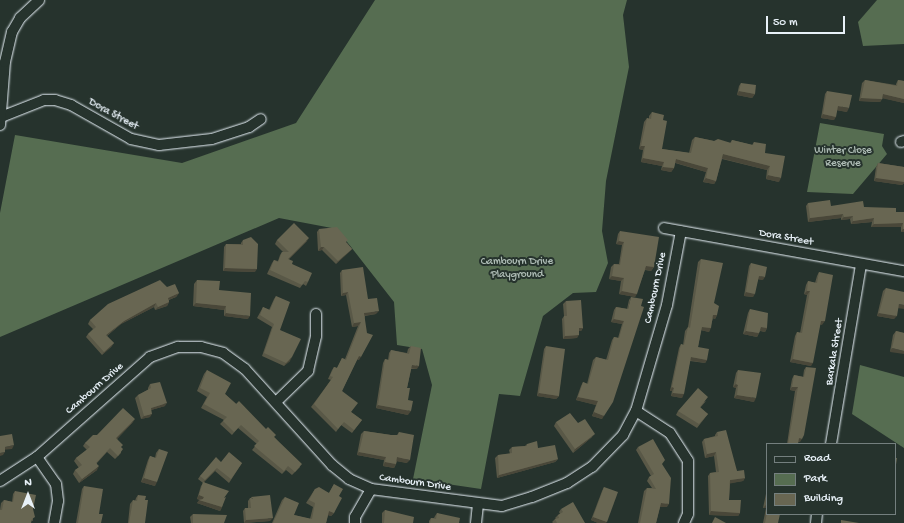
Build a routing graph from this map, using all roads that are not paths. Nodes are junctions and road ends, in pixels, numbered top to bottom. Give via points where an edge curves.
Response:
1 (39, 0) edge
2 (261, 119) dead end
3 (0, 121) edge
4 (664, 228) dead end
5 (681, 231) junction
6 (861, 264) junction
7 (904, 271) edge
8 (316, 314) dead end
9 (276, 402) junction
10 (636, 411) junction
11 (831, 443) edge
12 (37, 457) junction
13 (0, 481) edge
14 (371, 489) junction
15 (478, 504) junction
16 (54, 523) edge
17 (355, 523) edge
18 (476, 523) edge
19 (684, 523) edge

1 - 3 street via 20,18 12,32 5,62
2 - 3 street, Dora Street via 249,127 212,139 159,145 131,139 71,105 55,100 44,100
4 - 5 street, Dora Street
5 - 6 street, Dora Street
5 - 10 street, Cambourn Drive via 668,305
6 - 7 street, Dora Street
6 - 11 street, Barkala Street
8 - 9 street via 316,336 308,371
9 - 12 street, Cambourn Drive via 245,369 223,353 201,347 178,347 150,356
9 - 14 street, Cambourn Drive via 332,465 349,479
10 - 15 street, Cambourn Drive via 622,435 592,467 567,483 502,506
10 - 19 street via 670,433 688,462 688,514
12 - 13 street, Cambourn Drive
12 - 16 street via 56,484 58,501
14 - 15 street, Cambourn Drive
14 - 17 street via 355,517
15 - 18 street

